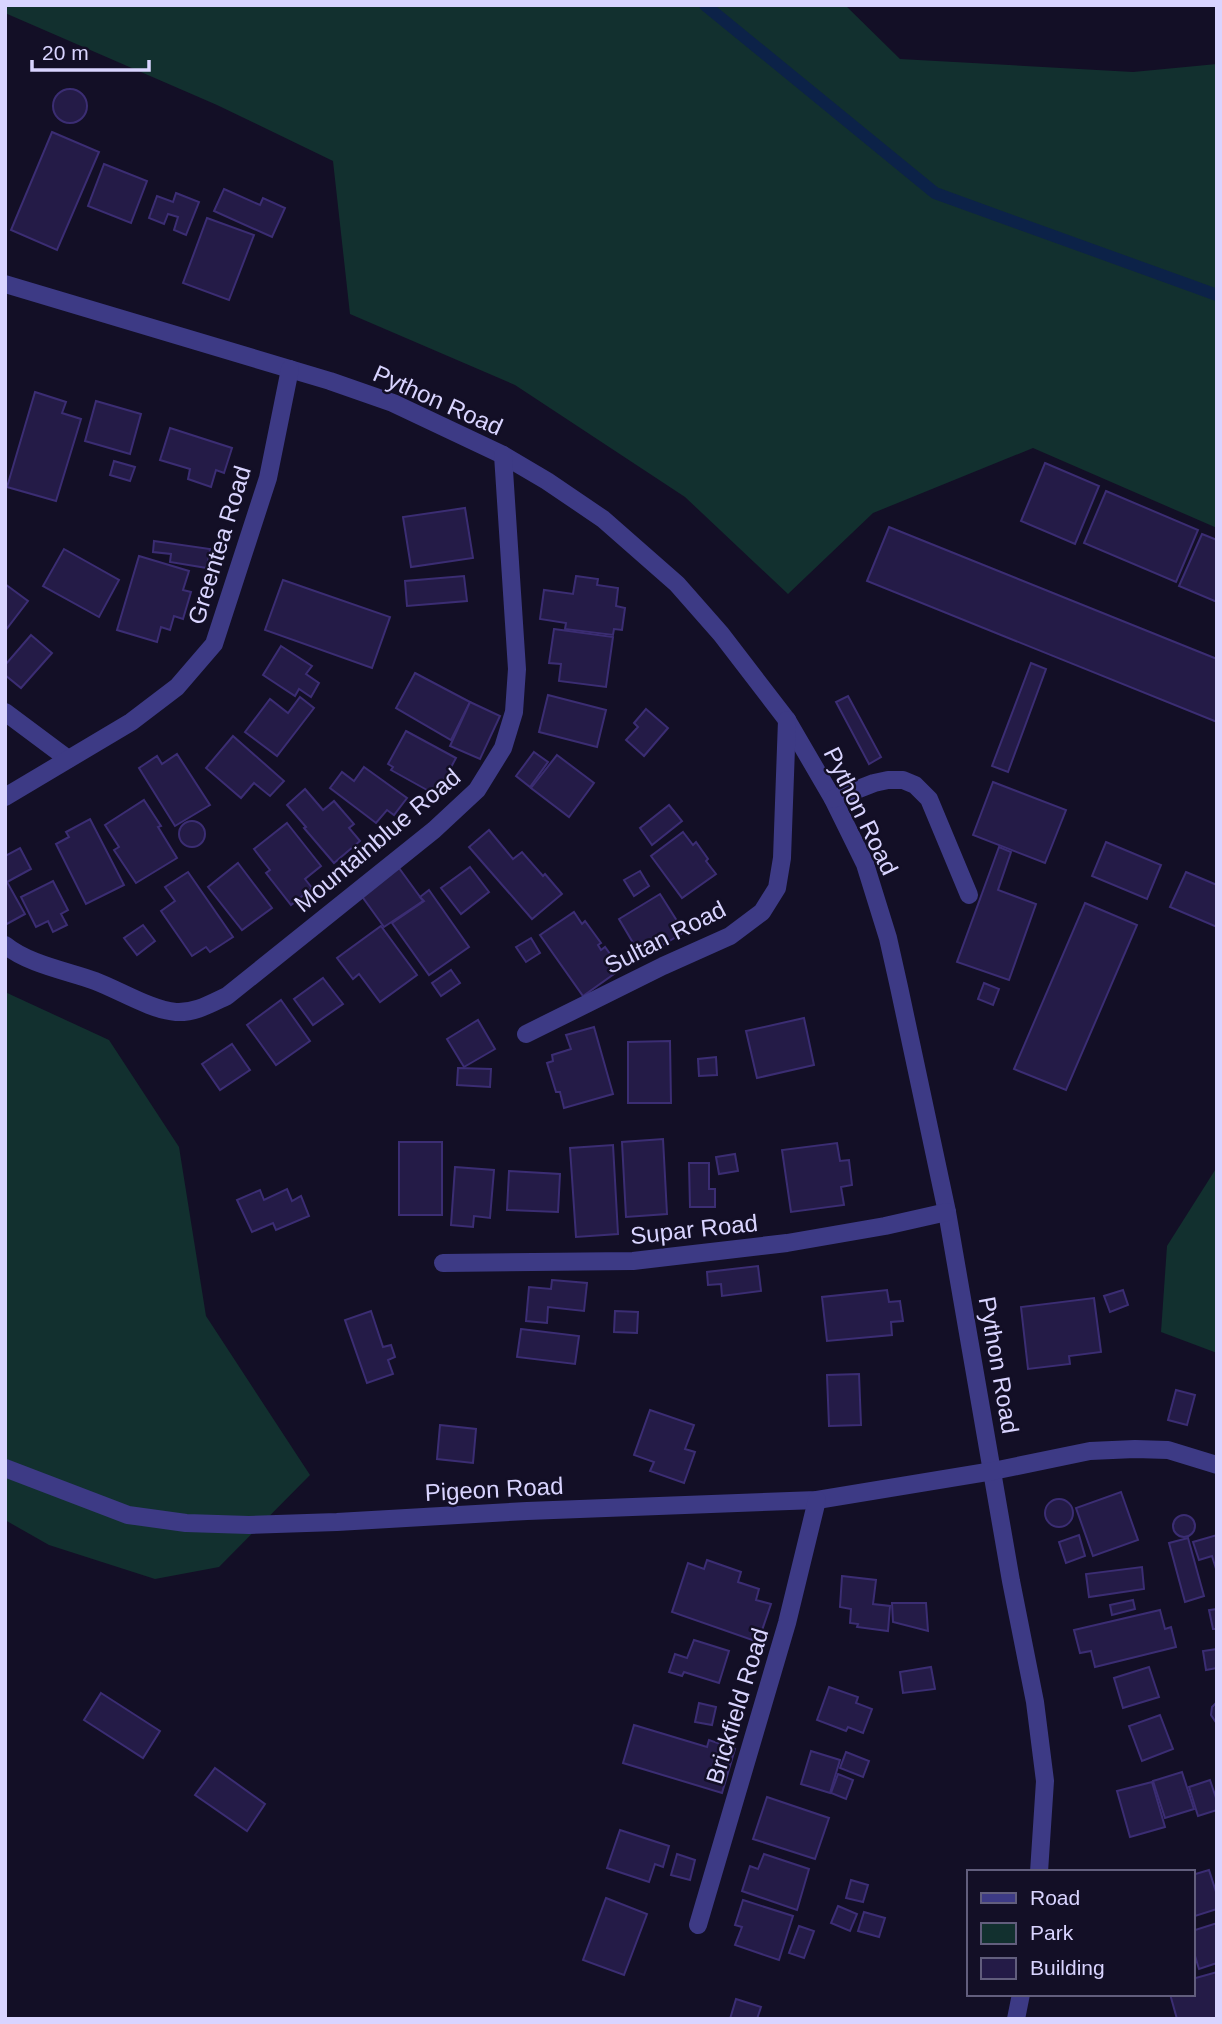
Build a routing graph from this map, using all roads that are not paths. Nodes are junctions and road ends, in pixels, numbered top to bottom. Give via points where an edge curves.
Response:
1 (5, 284) edge
2 (290, 369) junction
3 (503, 455) junction
4 (5, 712) edge
5 (787, 720) junction
6 (68, 760) junction
7 (5, 797) edge
8 (833, 799) junction
9 (969, 895) dead end
10 (5, 944) edge
11 (526, 1034) dead end
12 (947, 1212) junction
13 (443, 1263) dead end
14 (1217, 1465) edge
15 (5, 1468) edge
16 (993, 1471) junction
17 (817, 1500) junction
18 (1039, 1870) edge
19 (698, 1925) dead end
20 (1021, 1996) edge
21 (1016, 2019) edge

1 - 2 street, Python Road
2 - 3 street, Python Road via 393,403
2 - 6 street, Greentea Road via 268,478 214,644 177,687
3 - 5 street, Python Road via 604,519 677,584
3 - 10 street, Mountainblue Road via 517,669 514,712 503,748 477,790 434,830 227,996 199,1010 175,1012 146,1003
4 - 6 street
5 - 8 street, Python Road
5 - 11 street, Sultan Road via 782,858 776,888 762,912 730,936
6 - 7 street, Greentea Road
8 - 9 street via 888,780 915,785 929,799
8 - 12 street, Python Road via 865,864 888,937
12 - 13 street, Supar Road via 787,1243 633,1261
12 - 16 street, Python Road
14 - 16 street, Pigeon Road via 1168,1450 1135,1449 1090,1451
15 - 17 street, Pigeon Road via 128,1515 186,1523 338,1522
16 - 17 street, Pigeon Road
16 - 18 street, Python Road via 1045,1781
17 - 19 street, Brickfield Road via 787,1623
20 - 21 street

